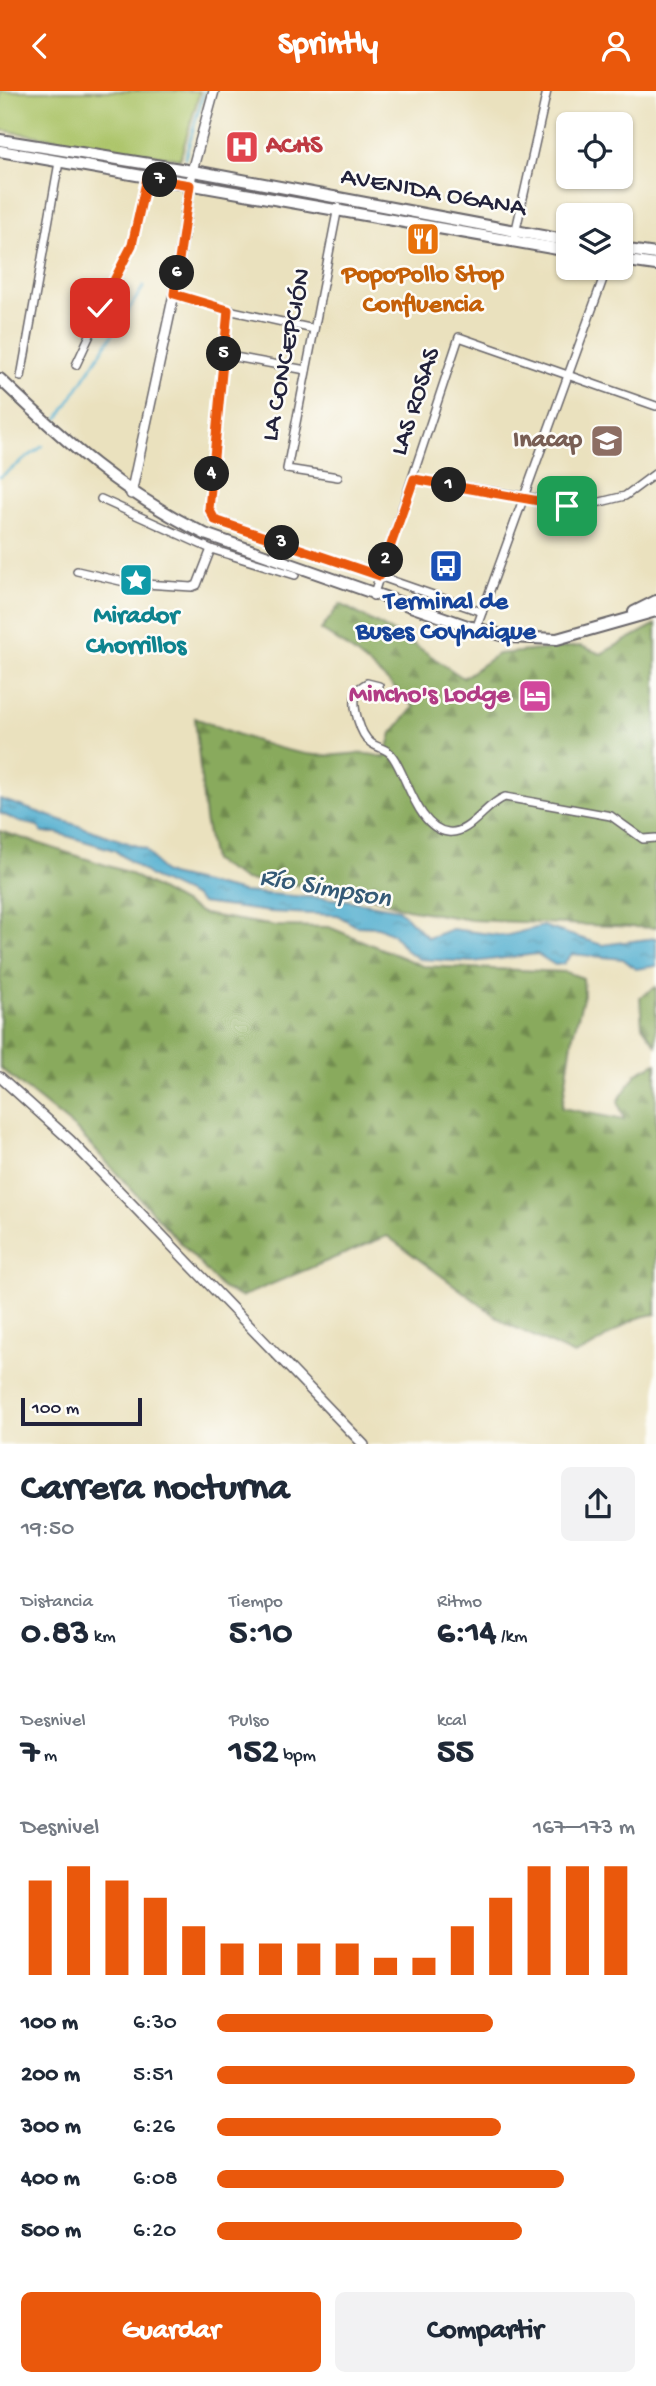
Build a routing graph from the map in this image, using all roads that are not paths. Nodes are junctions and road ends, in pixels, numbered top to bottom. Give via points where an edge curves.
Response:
1 (214, 91) edge
2 (547, 91) edge
3 (0, 140) edge
4 (0, 151) edge
5 (59, 162) junction
6 (192, 171) junction
7 (147, 178) junction
8 (190, 185) junction
9 (339, 205) junction
10 (514, 237) junction
11 (556, 240) edge
12 (556, 248) edge
13 (633, 251) edge
14 (656, 254) edge
15 (633, 262) edge
16 (656, 265) edge
17 (602, 280) edge
18 (174, 294) junction
19 (228, 310) junction
20 (314, 329) junction
21 (224, 355) junction
22 (76, 365) dead end
23 (306, 370) junction
24 (567, 373) junction
25 (21, 377) dead end
26 (0, 379) edge
27 (656, 406) edge
28 (656, 474) edge
29 (338, 477) dead end
30 (414, 479) junction
31 (131, 494) junction
32 (524, 497) junction
33 (101, 499) dead end
34 (129, 510) junction
35 (211, 549) junction
36 (77, 571) dead end
37 (295, 575) dead end
38 (380, 576) junction
39 (374, 594) junction
40 (656, 601) edge
41 (656, 611) edge
42 (482, 612) junction
43 (612, 624) junction
44 (476, 629) junction
45 (379, 686) dead end
46 (656, 838) edge
47 (0, 1077) edge
48 (364, 1444) edge

1 - 6 street
2 - 10 street
3 - 6 main road, AVENIDA OGANA
4 - 5 main road, AVENIDA OGANA
5 - 7 main road, AVENIDA OGANA
5 - 25 street
6 - 8 street
6 - 9 main road, AVENIDA OGANA
7 - 8 main road, AVENIDA OGANA
7 - 22 street via 128,254
8 - 9 main road, AVENIDA OGANA
8 - 18 street
9 - 10 main road, AVENIDA OGANA
9 - 20 street, LA CONCEPCIÓN
10 - 11 main road, AVENIDA OGANA
10 - 12 main road, AVENIDA OGANA
13 - 14 main road
15 - 16 main road
17 - 24 street
18 - 19 street
18 - 31 street
19 - 20 street
19 - 21 street
20 - 23 street, LA CONCEPCIÓN
21 - 23 street
21 - 38 street via 210,516
23 - 29 street, LA CONCEPCIÓN via 287,469
24 - 27 street, LAS ROSAS
24 - 30 street, LAS ROSAS via 460,337
24 - 32 street
26 - 31 main road via 78,454
28 - 32 street via 625,496 593,506
30 - 32 street
30 - 38 street, LAS ROSAS
31 - 34 street
31 - 39 main road via 205,534
32 - 42 street
33 - 34 street
34 - 35 street
35 - 36 street via 197,585 192,587 129,583
35 - 37 street
38 - 39 street, LAS ROSAS
38 - 42 street
39 - 44 main road
40 - 43 main road
41 - 43 main road
42 - 44 street
43 - 44 main road via 557,639 509,637
45 - 46 street via 367,683 358,689 359,725 372,744 393,755 428,823 447,832 459,831 492,801 505,797 611,816 643,839
47 - 48 street via 70,1140

